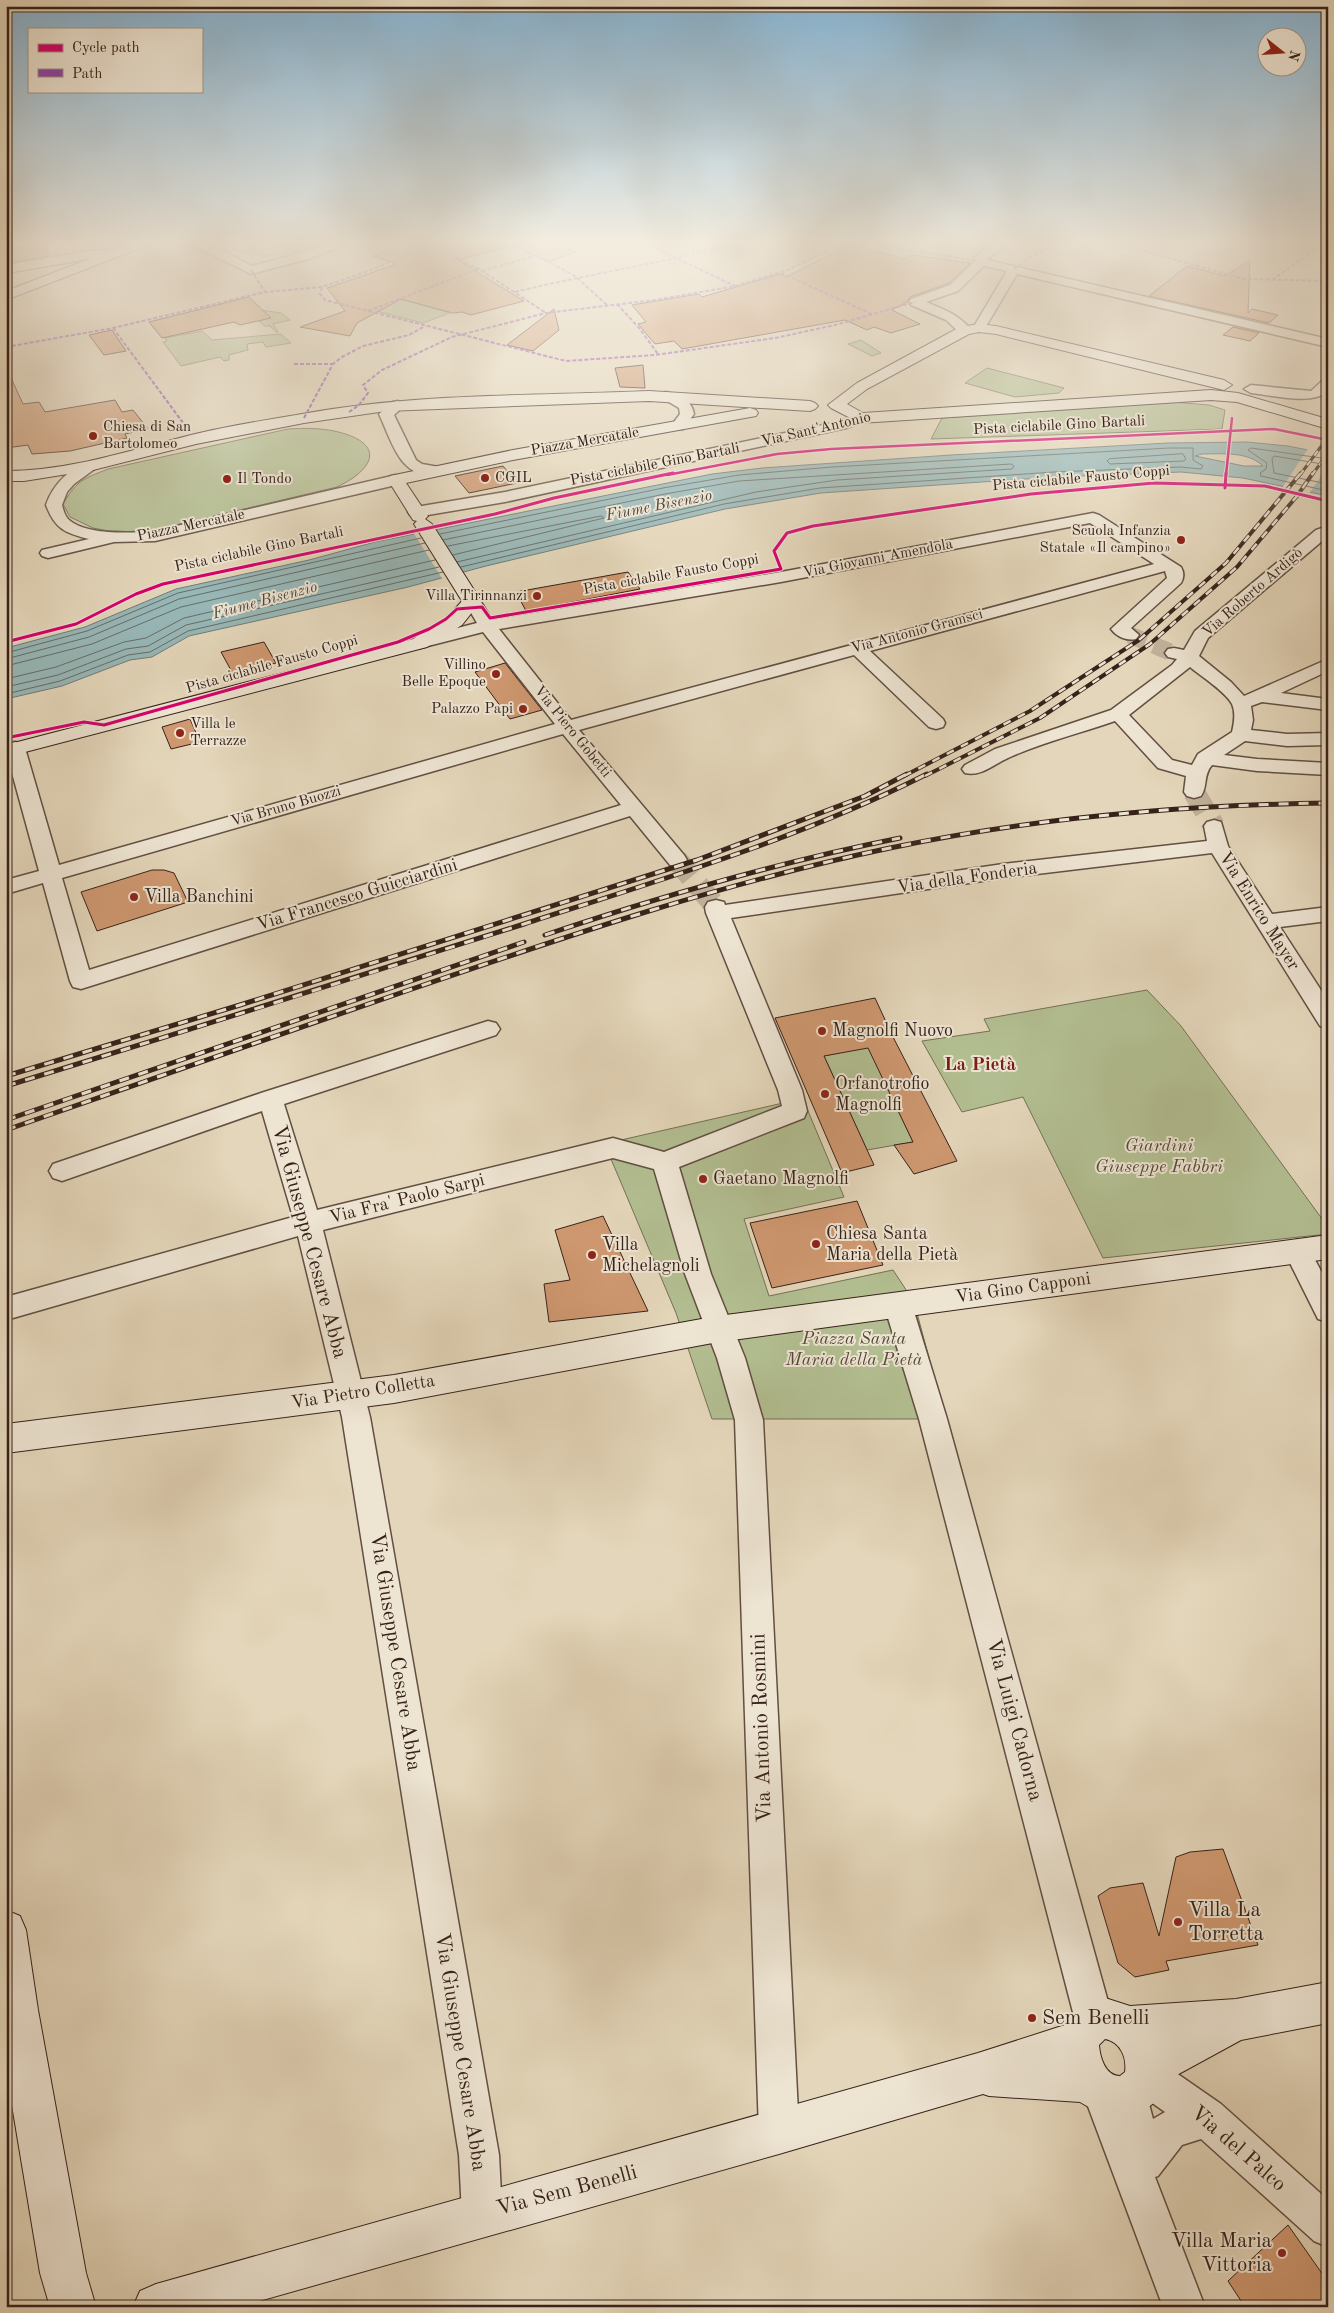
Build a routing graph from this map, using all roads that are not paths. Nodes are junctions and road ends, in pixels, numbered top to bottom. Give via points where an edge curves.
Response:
1 (934, 349) edge
2 (1065, 349) edge
3 (1328, 382) edge
4 (1212, 389) junction
5 (1243, 392) junction
6 (666, 396) junction
7 (398, 405) junction
8 (836, 405) junction
9 (810, 406) junction
10 (860, 418) junction
11 (1321, 422) dead end
12 (678, 426) junction
13 (93, 465) junction
14 (434, 470) junction
15 (7, 476) edge
16 (396, 480) junction
17 (419, 517) junction
18 (1322, 533) dead end
19 (115, 538) junction
20 (48, 553) dead end
21 (1167, 565) junction
22 (467, 594) junction
23 (487, 626) junction
24 (1130, 635) dead end
25 (420, 643) junction
26 (858, 648) junction
27 (1170, 652) tunnel mouth
28 (1189, 657) junction
29 (1328, 664) edge
30 (1303, 675) junction
31 (1328, 676) edge
32 (1261, 696) junction
33 (1241, 703) junction
34 (1328, 704) edge
35 (1118, 714) junction
36 (936, 723) dead end
37 (567, 727) junction
38 (1241, 735) junction
39 (1328, 739) edge
40 (11, 749) edge
41 (1328, 768) edge
42 (972, 769) dead end
43 (1199, 774) junction
44 (633, 808) junction
45 (1216, 836) joint
46 (676, 860) tunnel mouth
47 (50, 874) junction
48 (6, 887) edge
49 (1328, 914) edge
50 (1265, 922) junction
51 (1328, 1020) edge
52 (488, 1030) dead end
53 (270, 1099) junction
54 (665, 1162) junction
55 (62, 1171) dead end
56 (308, 1223) junction
57 (1328, 1247) edge
58 (1297, 1251) junction
59 (898, 1305) junction
60 (6, 1309) edge
61 (1328, 1311) edge
62 (718, 1329) junction
63 (350, 1395) junction
64 (6, 1439) edge
65 (6, 1930) edge
66 (1328, 2002) edge
67 (1236, 2020) junction
68 (1100, 2029) junction
69 (978, 2074) junction
70 (1122, 2083) junction
71 (1207, 2118) junction
72 (779, 2132) junction
73 (1140, 2173) junction
74 (482, 2214) junction
75 (1328, 2226) edge
76 (216, 2298) edge
77 (72, 2307) edge
78 (156, 2307) edge
79 (1184, 2307) edge

1 - 8 street via 862,386
2 - 4 street
3 - 5 street via 1318,393 1311,395
4 - 5 street
4 - 10 street, Via Sant'Antonio
5 - 11 street via 1281,411
6 - 7 street, Piazza Mercatale
6 - 9 street, Piazza Mercatale
6 - 12 street via 686,407 687,414
7 - 13 street, Piazza Mercatale via 194,437
7 - 14 street, Piazza Mercatale via 386,414 410,463 418,468
8 - 9 street, Piazza Mercatale
8 - 10 street
9 - 12 street, Piazza Mercatale
10 - 17 street, Via Sant'Antonio via 846,424
12 - 14 street, Piazza Mercatale
13 - 15 street, Piazza Mercatale
13 - 19 street, Piazza Mercatale via 60,489 54,505 62,522 71,527
14 - 16 street, Piazza Mercatale
16 - 17 street
16 - 19 street, Piazza Mercatale via 155,536
17 - 22 street
18 - 28 street, Via Roberto Ardigò via 1201,635
19 - 20 street
21 - 23 street, Via Giovanni Amendola via 1093,518 781,577
21 - 24 street via 1175,570 1175,579 1120,629
21 - 26 street, Via Antonio Gramsci
22 - 23 street, Via Piero Gobetti
22 - 25 street via 455,621
23 - 25 street, Via Giovanni Amendola
23 - 37 street, Via Piero Gobetti
25 - 40 street
26 - 36 street
26 - 37 street, Via Antonio Gramsci
27 - 28 street
28 - 33 street, Via Roberto Ardigò
28 - 35 street, Via Roberto Ardigò
29 - 30 street
30 - 31 street
30 - 32 street
32 - 33 street
32 - 34 street
33 - 38 street via 1244,720
35 - 42 street, Via Roberto Ardigò via 1002,753
35 - 43 street via 1165,764
37 - 44 street, Via Piero Gobetti
37 - 47 street, Via Bruno Buozzi
38 - 39 street via 1287,740
38 - 43 street
40 - 47 street
41 - 43 street via 1257,765
44 - 46 street, Via Piero Gobetti
44 - 47 street, Via Francesco Guicciardini via 82,981
45 - 50 street, Via Enrico Mayer
45 - 54 street, Via della Fonderia via 926,884 717,910 790,1090 795,1111
47 - 48 street, Via Bruno Buozzi
49 - 50 street
50 - 51 street, Via Enrico Mayer
52 - 53 street
53 - 55 street
53 - 56 street, Via Giuseppe Cesare Abba
54 - 56 street, Via Fra' Paolo Sarpi via 613,1148
54 - 62 street
56 - 60 street, Via Fra' Paolo Sarpi
56 - 63 street, Via Giuseppe Cesare Abba
57 - 58 street, Via Gino Capponi
58 - 59 street, Via Gino Capponi
58 - 61 street
59 - 62 street, Via Gino Capponi
59 - 68 street, Via Luigi Cadorna via 934,1419
62 - 63 street, Via Pietro Colletta
62 - 72 street, Via Antonio Rosmini via 731,1358 749,1420
63 - 64 street, Via Pietro Colletta
63 - 74 street, Via Giuseppe Cesare Abba via 479,2155
65 - 77 street via 63,2273
66 - 67 street
67 - 68 street, Via Sem Benelli
67 - 70 street
68 - 69 street, Via Sem Benelli
68 - 70 street via 1142,2046
68 - 70 street via 1077,2049 1080,2066
69 - 70 street
69 - 72 street, Via Sem Benelli
70 - 71 street, Via del Palco
70 - 73 street
71 - 73 street via 1170,2129
71 - 75 street, Via del Palco
72 - 74 street, Via Sem Benelli
73 - 79 street
74 - 76 street, Via Sem Benelli
76 - 78 street, Via Sem Benelli

